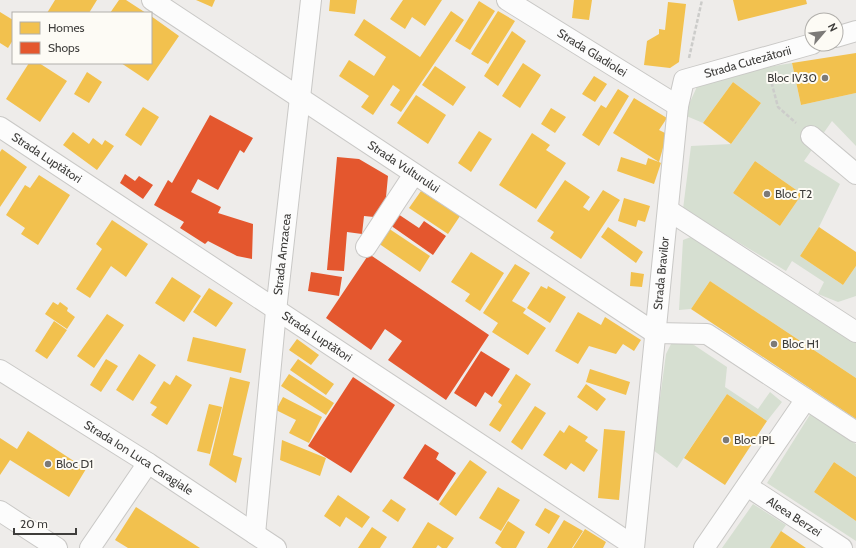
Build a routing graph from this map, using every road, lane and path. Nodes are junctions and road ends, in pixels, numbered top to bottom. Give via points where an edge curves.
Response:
1 (152, 0) edge
2 (311, 0) edge
3 (507, 0) edge
4 (702, 0) edge
5 (856, 31) edge
6 (844, 35) edge
7 (804, 46) edge
8 (765, 57) junction
9 (684, 80) junction
10 (301, 98) junction
11 (678, 106) junction
12 (0, 127) edge
13 (811, 136) joint
14 (414, 174) junction
15 (856, 174) edge
16 (668, 210) junction
17 (366, 247) dead end
18 (276, 310) junction
19 (854, 328) edge
20 (655, 333) junction
21 (0, 370) edge
22 (806, 399) junction
23 (856, 432) edge
24 (148, 463) junction
25 (746, 486) junction
26 (0, 510) edge
27 (255, 534) junction
28 (634, 547) edge
29 (57, 548) edge
30 (90, 548) edge
31 (276, 548) edge
32 (704, 548) edge
33 (842, 548) edge

1 - 10 street, Strada Vulturului
2 - 10 street, Strada Amzacea
3 - 11 street, Strada Gladiolei
4 - 9 path
5 - 6 street
7 - 8 street, Strada Cutezătorii
8 - 9 street, Strada Cutezătorii
8 - 13 path via 778,107
9 - 11 street, Strada Bravilor
10 - 14 street, Strada Vulturului
10 - 18 street, Strada Amzacea
11 - 16 street, Strada Bravilor
12 - 18 street, Strada Luptători
13 - 15 street
14 - 17 street
14 - 20 street, Strada Vulturului
16 - 19 street
16 - 20 street, Strada Bravilor
18 - 27 street, Strada Amzacea
18 - 28 street, Strada Luptători
20 - 22 street via 707,334
20 - 28 street, Strada Bravilor
21 - 24 street, Strada Ion Luca Caragiale
22 - 23 street
22 - 25 street
24 - 27 street, Strada Ion Luca Caragiale
24 - 30 street
25 - 32 street
25 - 33 street, Aleea Berzei
26 - 29 street
27 - 31 street, Strada Ion Luca Caragiale

